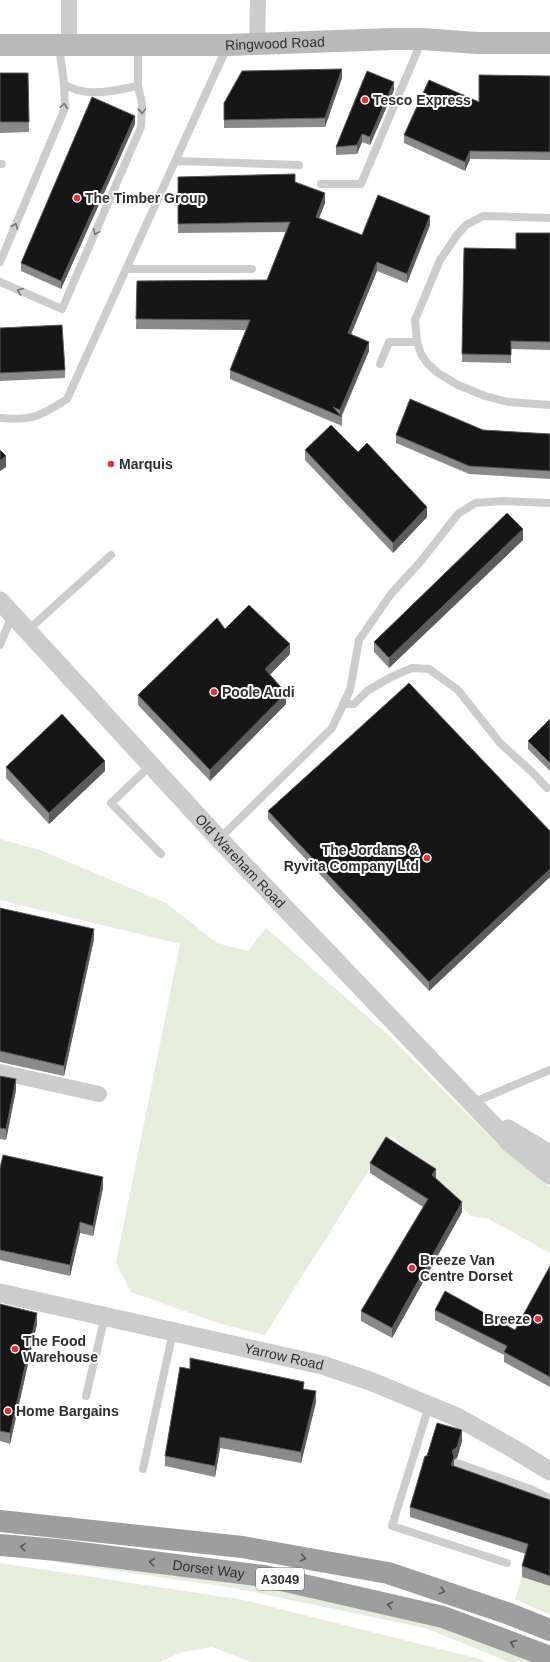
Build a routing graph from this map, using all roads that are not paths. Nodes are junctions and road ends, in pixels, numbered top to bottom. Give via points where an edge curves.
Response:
1 (69, 0) edge
2 (258, 0) edge
3 (422, 39) junction
4 (550, 43) edge
5 (257, 44) junction
6 (0, 45) edge
7 (64, 45) junction
8 (138, 45) junction
9 (229, 45) junction
10 (64, 84) junction
11 (138, 86) junction
12 (176, 161) junction
13 (300, 165) dead end
14 (321, 184) dead end
15 (550, 218) edge
16 (0, 262) edge
17 (126, 269) junction
18 (252, 269) dead end
19 (0, 282) edge
20 (417, 342) junction
21 (380, 364) dead end
22 (550, 405) edge
23 (0, 418) edge
24 (550, 503) edge
25 (111, 555) dead end
26 (6, 608) edge
27 (27, 632) junction
28 (0, 646) edge
29 (343, 704) junction
30 (151, 766) junction
31 (547, 788) dead end
32 (219, 839) junction
33 (161, 854) dead end
34 (550, 1070) edge
35 (0, 1072) edge
36 (99, 1094) dead end
37 (472, 1103) junction
38 (486, 1116) junction
39 (550, 1154) edge
40 (550, 1175) edge
41 (0, 1293) edge
42 (105, 1315) junction
43 (173, 1331) junction
44 (86, 1396) dead end
45 (430, 1406) junction
46 (457, 1463) edge
47 (143, 1469) dead end
48 (550, 1471) edge
49 (550, 1499) edge
50 (0, 1508) edge
51 (0, 1521) edge
52 (0, 1545) edge
53 (269, 1552) junction
54 (507, 1563) dead end
55 (550, 1630) edge
56 (550, 1657) edge

1 - 7 street
2 - 5 street
3 - 4 main road, Ringwood Road via 477,43
3 - 5 main road, Ringwood Road
3 - 14 lane via 362,184
5 - 9 main road, Ringwood Road
6 - 7 main road, Ringwood Road
7 - 8 main road, Ringwood Road
7 - 10 lane
8 - 9 main road, Ringwood Road
8 - 11 lane
9 - 12 lane
10 - 11 lane via 83,91 95,92
16 -> 10 lane via 65,108
11 -> 19 lane via 142,103 142,127 62,309
12 - 13 lane
12 - 17 lane
15 - 20 lane via 483,216 466,225 440,260 415,320
17 - 18 lane
17 - 23 lane via 67,399 44,414 20,420
20 - 21 lane via 389,342
20 - 22 lane via 427,363 458,385 508,402
24 - 29 lane via 475,503 458,514 391,594 359,640 350,690
25 - 27 lane
26 - 27 street, Old Wareham Road
26 - 28 lane
27 - 30 street, Old Wareham Road
29 - 31 lane via 354,704 367,691 412,668 429,669 458,690 500,743
29 - 32 lane via 332,728
30 - 32 street, Old Wareham Road
30 - 33 lane via 111,803
32 - 37 street, Old Wareham Road
34 - 37 lane
35 - 36 street
37 - 38 street, Old Wareham Road
38 - 39 street, Old Wareham Road
38 - 40 street, Old Wareham Road via 511,1144
41 - 42 street, Yarrow Road
42 - 43 street, Yarrow Road
42 - 44 lane
43 - 45 street, Yarrow Road via 322,1365 370,1381
43 - 47 lane
45 - 48 street, Yarrow Road via 457,1417
45 - 54 lane via 392,1526
46 - 49 lane via 533,1490
50 - 53 highway via 235,1538
51 - 53 highway, Dorset Way / A3049 via 235,1546
56 -> 52 highway, Dorset Way / A3049 via 443,1617 264,1576
53 -> 55 highway, Dorset Way / A3049 via 388,1573

